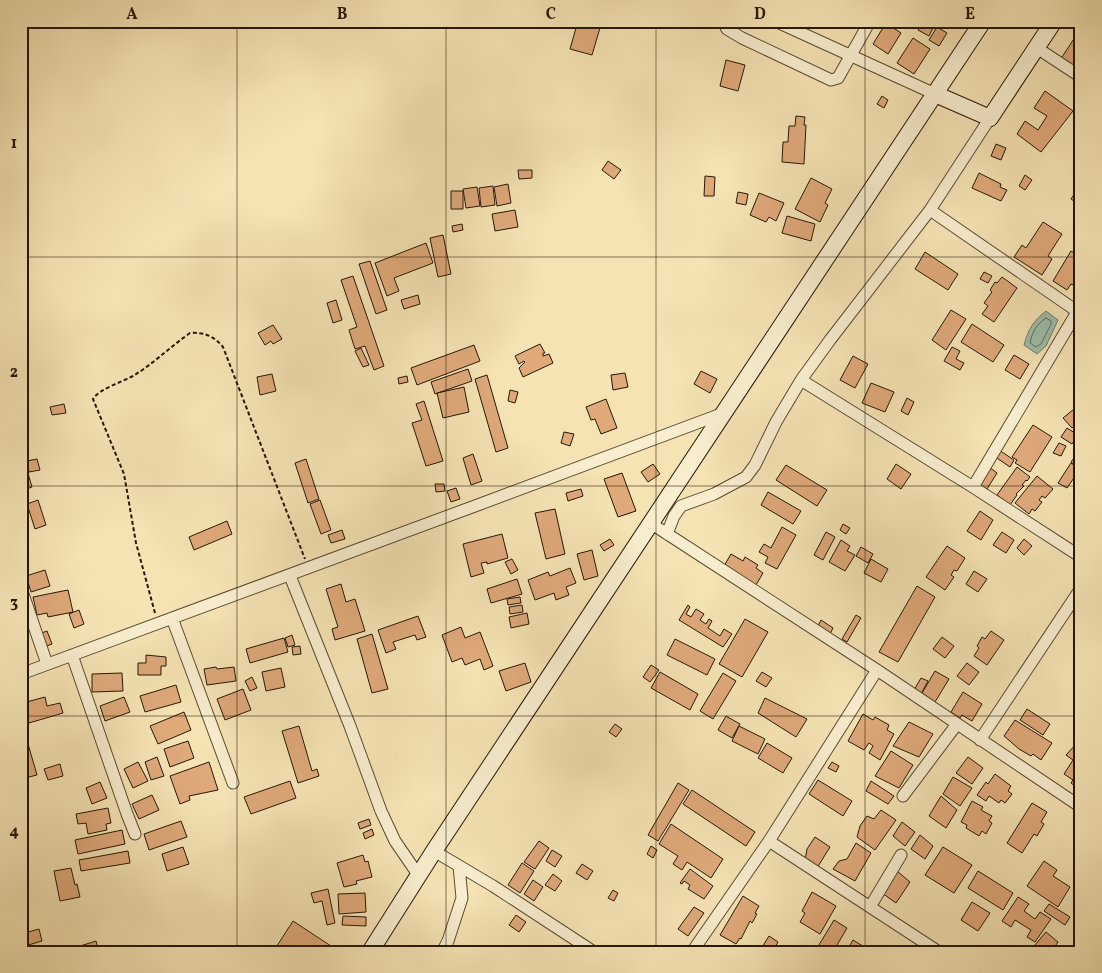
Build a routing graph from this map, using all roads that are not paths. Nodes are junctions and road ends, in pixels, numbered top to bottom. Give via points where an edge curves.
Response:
1 (723, 21) edge
2 (775, 21) edge
3 (870, 21) edge
4 (983, 21) edge
5 (1054, 21) edge
6 (1037, 48) junction
7 (851, 55) junction
8 (1081, 77) edge
9 (935, 94) junction
10 (990, 118) junction
11 (930, 210) junction
12 (1079, 313) edge
13 (801, 380) junction
14 (724, 413) junction
15 (973, 487) junction
16 (652, 524) junction
17 (667, 534) junction
18 (1081, 557) edge
19 (290, 576) junction
20 (21, 588) edge
21 (1081, 588) edge
22 (172, 618) junction
23 (72, 655) junction
24 (48, 664) junction
25 (877, 670) junction
26 (21, 674) edge
27 (957, 724) junction
28 (980, 740) junction
29 (233, 783) dead end
30 (903, 796) dead end
31 (1081, 807) edge
32 (135, 834) dead end
33 (769, 841) junction
34 (434, 852) junction
35 (901, 855) dead end
36 (459, 866) junction
37 (419, 876) junction
38 (870, 907) junction
39 (935, 951) edge
40 (370, 952) edge
41 (442, 952) edge
42 (594, 952) edge
43 (692, 952) edge

1 - 7 street via 727,30 831,80 838,78
2 - 7 street
3 - 7 street
4 - 9 main road
5 - 6 main road
6 - 8 street
6 - 10 main road
7 - 9 street
9 - 10 main road
9 - 14 main road
10 - 11 street
11 - 12 street
11 - 13 street
12 - 15 street
13 - 15 street
13 - 17 street via 746,477 681,506
14 - 16 main road
14 - 19 street
15 - 18 street
16 - 17 street
16 - 34 main road
17 - 25 street
19 - 22 street
19 - 37 street via 381,811 395,841
20 - 24 street
21 - 28 street
22 - 23 street
22 - 29 street
23 - 24 street
23 - 32 street
24 - 26 street
25 - 27 street
25 - 33 street
27 - 28 street
27 - 30 street
28 - 31 street
33 - 38 street
33 - 43 street
34 - 36 street
34 - 37 main road
35 - 38 street
36 - 41 street via 462,898
36 - 42 street
37 - 40 main road
38 - 39 street

